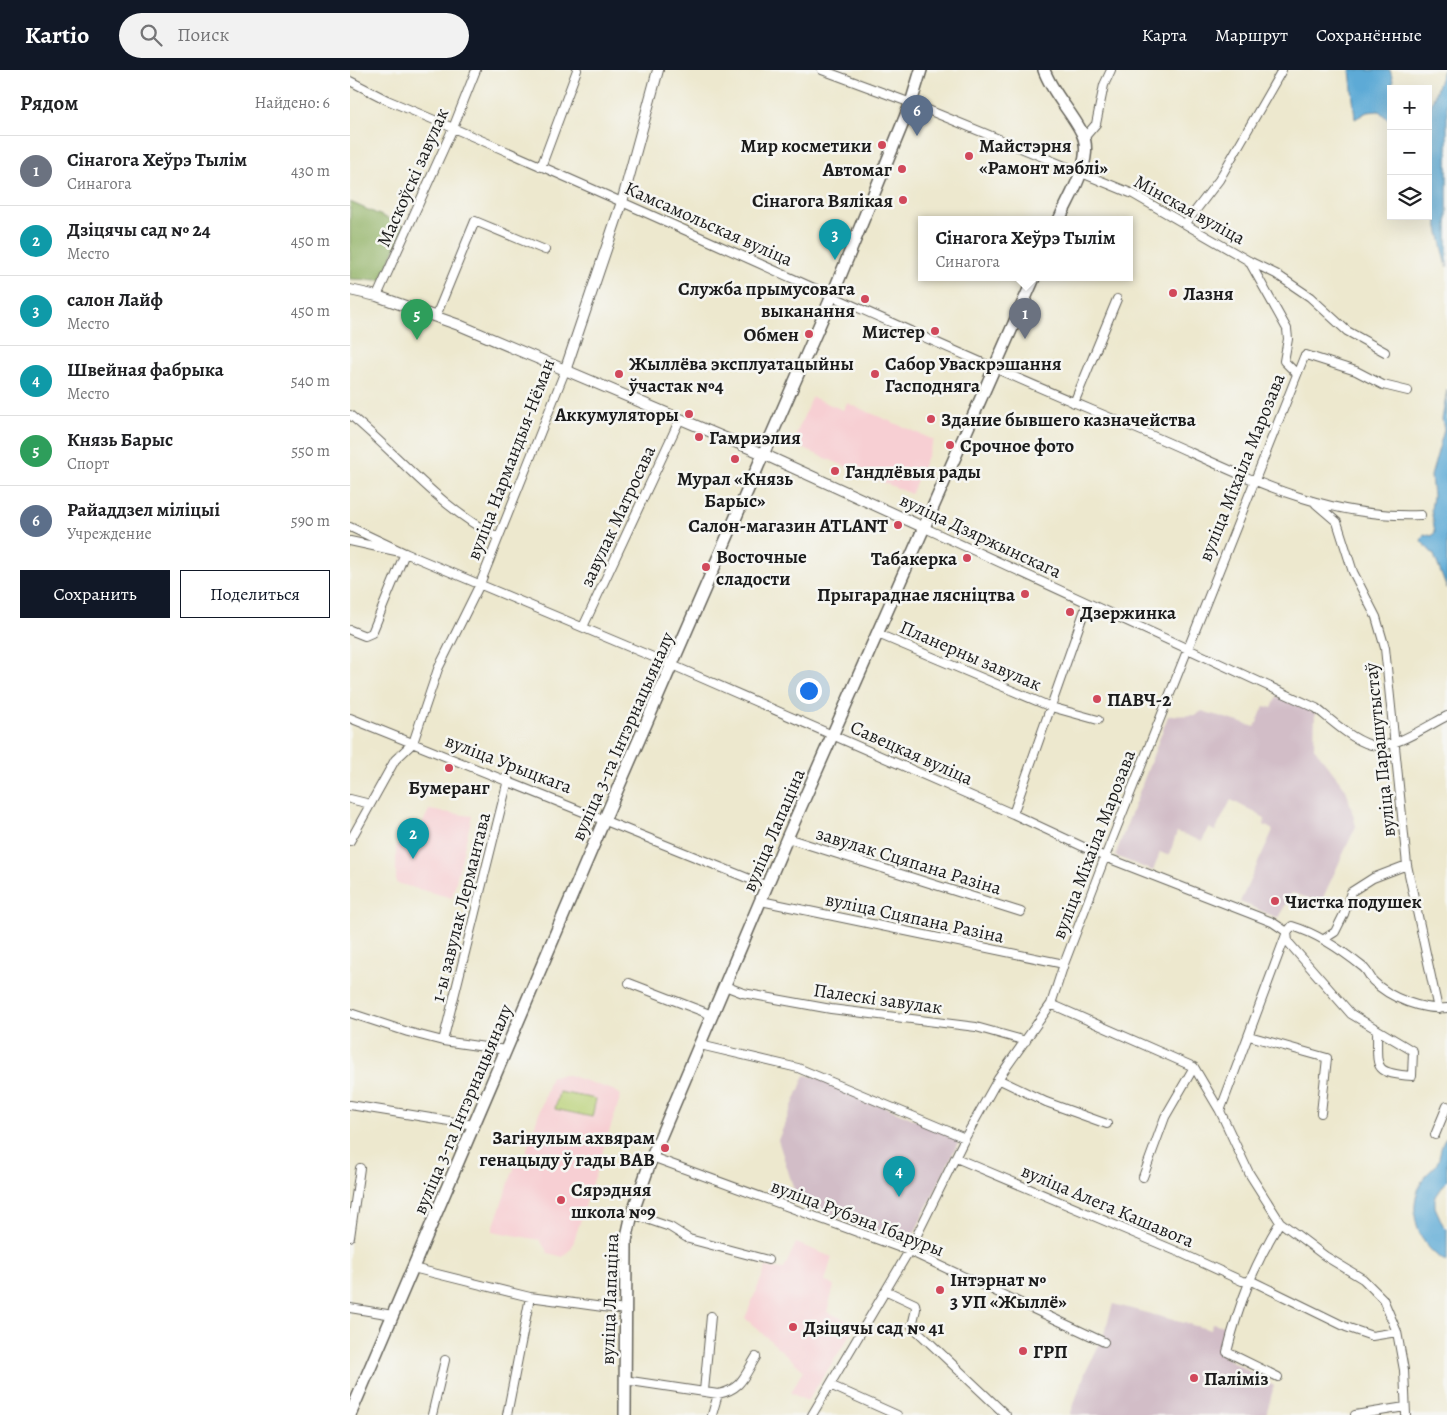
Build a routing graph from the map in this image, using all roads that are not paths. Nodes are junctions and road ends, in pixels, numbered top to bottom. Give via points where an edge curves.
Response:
1 (476, 70) edge
2 (577, 70) edge
3 (658, 70) edge
4 (822, 70) edge
5 (921, 70) edge
6 (1044, 70) edge
7 (1111, 70) edge
8 (1282, 70) edge
9 (350, 81) edge
10 (911, 103) junction
11 (453, 128) junction
12 (1084, 138) junction
13 (541, 167) junction
14 (1080, 171) junction
15 (622, 202) junction
16 (1061, 216) edge
17 (1186, 223) junction
18 (545, 250) dead end
19 (1249, 261) junction
20 (1033, 281) edge
21 (350, 290) edge
22 (377, 296) junction
23 (832, 296) junction
24 (1117, 299) dead end
25 (436, 316) junction
26 (1386, 352) dead end
27 (995, 368) junction
28 (565, 371) junction
29 (1296, 373) junction
30 (1408, 391) dead end
31 (1074, 402) junction
32 (350, 416) edge
33 (680, 419) junction
34 (763, 454) junction
35 (1253, 480) junction
36 (1316, 504) junction
37 (1421, 515) dead end
38 (350, 527) edge
39 (925, 528) junction
40 (498, 537) junction
41 (350, 541) edge
42 (405, 554) junction
43 (480, 584) junction
44 (1088, 604) junction
45 (583, 626) junction
46 (350, 630) edge
47 (878, 634) junction
48 (1187, 649) junction
49 (672, 665) junction
50 (1051, 707) junction
51 (1447, 716) edge
52 (350, 718) edge
53 (1098, 720) dead end
54 (832, 736) junction
55 (413, 743) junction
56 (1393, 743) junction
57 (508, 780) junction
58 (350, 799) edge
59 (370, 804) junction
60 (1013, 814) junction
61 (605, 818) junction
62 (788, 838) junction
63 (350, 841) edge
64 (1105, 857) junction
65 (1407, 865) junction
66 (767, 886) junction
67 (761, 901) junction
68 (1021, 912) dead end
69 (1287, 932) junction
70 (1324, 939) junction
71 (1064, 964) junction
72 (629, 984) dead end
73 (725, 986) junction
74 (1051, 1004) junction
75 (1447, 1008) edge
76 (1438, 1009) junction
77 (350, 1013) edge
78 (712, 1015) junction
79 (1377, 1030) junction
80 (1249, 1036) junction
81 (443, 1041) junction
82 (1026, 1041) junction
83 (700, 1045) junction
84 (506, 1050) junction
85 (1194, 1067) junction
86 (998, 1079) junction
87 (350, 1105) edge
88 (1447, 1106) edge
89 (1220, 1111) junction
90 (1321, 1113) dead end
91 (1107, 1124) dead end
92 (474, 1125) junction
93 (1435, 1134) dead end
94 (965, 1138) junction
95 (652, 1157) junction
96 (956, 1158) junction
97 (360, 1168) dead end
98 (1142, 1177) dead end
99 (632, 1214) junction
100 (1280, 1222) junction
101 (350, 1237) edge
102 (909, 1251) junction
103 (768, 1260) dead end
104 (413, 1268) junction
105 (1248, 1283) junction
106 (887, 1291) junction
107 (530, 1297) junction
108 (350, 1308) edge
109 (625, 1310) junction
110 (393, 1315) junction
111 (711, 1316) dead end
112 (1397, 1332) junction
113 (1104, 1342) dead end
114 (756, 1357) dead end
115 (445, 1360) dead end
116 (1278, 1377) dead end
117 (624, 1380) junction
118 (830, 1385) junction
119 (704, 1391) junction
120 (718, 1394) junction
121 (1406, 1411) edge
122 (350, 1414) edge
123 (432, 1415) edge
124 (507, 1415) edge
125 (625, 1415) edge
126 (712, 1415) edge
127 (812, 1415) edge
128 (897, 1415) edge
129 (1006, 1415) edge
130 (1355, 1415) edge

1 - 11 street, Маскоўскі завулак
2 - 13 street
3 - 15 street, вуліца Нармандыя-Нёман
4 - 10 street, Мінская вуліца
5 - 10 main road, вуліца 3-га Інтэрнацыяналу
6 - 12 main road
7 - 12 street via 1104,85 1096,124
8 - 17 street via 1220,180
9 - 11 street, Камсамольская вуліца
10 - 14 street, Мінская вуліца
10 - 23 main road, вуліца 3-га Інтэрнацыяналу
11 - 13 street, Камсамольская вуліца
11 - 22 street, Маскоўскі завулак
12 - 14 main road
13 - 15 street, Камсамольская вуліца
14 - 16 main road
14 - 17 street, Мінская вуліца via 1134,194
15 - 23 street, Камсамольская вуліца
15 - 28 street, вуліца Нармандыя-Нёман
17 - 19 street, Мінская вуліца
18 - 25 street via 476,221
19 - 26 street, Мінская вуліца via 1276,274 1310,297 1347,331
19 - 29 street via 1287,329 1284,361
20 - 27 main road, вуліца Лапаціна
21 - 22 street, вуліца Дзяржынскага
22 - 25 street, вуліца Дзяржынскага
23 - 27 street, Камсамольская вуліца
23 - 34 main road, вуліца 3-га Інтэрнацыяналу
24 - 31 street
25 - 28 street, вуліца Дзяржынскага
27 - 31 street, Камсамольская вуліца
27 - 39 main road, вуліца Лапаціна
28 - 33 street, вуліца Дзяржынскага
28 - 40 street, вуліца Нармандыя-Нёман
29 - 30 street, вуліца Міхаіла Марозава via 1306,356
29 - 35 street, вуліца Міхаіла Марозава
31 - 35 street, Камсамольская вуліца
32 - 40 street via 446,502 477,527
33 - 34 street, вуліца Дзяржынскага
33 - 45 street, завулак Матросава
34 - 39 street, вуліца Дзяржынскага
34 - 49 main road, вуліца 3-га Інтэрнацыяналу
35 - 36 street, Камсамольская вуліца
35 - 48 street, вуліца Міхаіла Марозава
36 - 37 street, Камсамольская вуліца via 1370,514
36 - 56 street, вуліца Парашутыстаў via 1337,522 1353,572 1381,630
38 - 42 street, Савецкая вуліца
39 - 44 street, вуліца Дзяржынскага
39 - 47 main road, вуліца Лапаціна
40 - 43 street, вуліца Нармандыя-Нёман
41 - 42 street
42 - 43 street, Савецкая вуліца
42 - 46 street via 372,633 365,636
43 - 45 street, Савецкая вуліца
43 - 55 street, вуліца Нармандыя-Нёман via 438,669
44 - 48 street, вуліца Дзяржынскага
44 - 50 street, Планерны завулак
45 - 49 street, Савецкая вуліца
47 - 50 street, Планерны завулак
47 - 54 main road, вуліца Лапаціна
48 - 56 street, вуліца Дзяржынскага via 1316,708 1357,739 1373,746
48 - 64 street, вуліца Міхаіла Марозава
49 - 54 street, Савецкая вуліца
49 - 61 main road, вуліца 3-га Інтэрнацыяналу
50 - 53 street, Планерны завулак
50 - 60 street, Планерны завулак
51 - 56 street, вуліца Дзяржынскага
52 - 55 street, вуліца Урыцкага
54 - 60 street, Савецкая вуліца
54 - 62 main road, вуліца Лапаціна
55 - 57 street, вуліца Урыцкага
55 - 59 street, вуліца Нармандыя-Нёман via 394,760
56 - 65 street, вуліца Парашутыстаў
57 - 61 street, вуліца Урыцкага
57 - 81 street, 1-ы завулак Лермантава
58 - 59 street
59 - 63 street, вуліца Нармандыя-Нёман
60 - 64 street, Савецкая вуліца
61 - 66 street, вуліца Урыцкага
61 - 84 main road, вуліца 3-га Інтэрнацыяналу
62 - 66 main road, вуліца Лапаціна
62 - 68 street, завулак Сцяпана Разіна
64 - 69 street, Савецкая вуліца via 1272,922
64 - 71 street, вуліца Міхаіла Марозава
65 - 70 street via 1373,878 1351,892 1335,932
65 - 76 street, вуліца Парашутыстаў
66 - 67 main road, вуліца Лапаціна
67 - 71 street, вуліца Сцяпана Разіна
67 - 73 main road, вуліца Лапаціна
69 - 70 street via 1292,926
69 - 79 street via 1288,942 1351,1014
69 - 80 street
70 - 76 street via 1400,999
71 - 74 street, вуліца Міхаіла Марозава
72 - 78 street
73 - 78 main road, вуліца Лапаціна
73 - 82 street, Палескі завулак via 743,993 831,1009 976,1027
74 - 82 street, вуліца Міхаіла Марозава
74 - 85 street
75 - 76 street
77 - 81 street
78 - 83 main road, вуліца Лапаціна
79 - 79 street via 1378,1065 1387,1073 1412,1076 1413,1051
80 - 89 street
80 - 90 street via 1327,1058
81 - 84 street
82 - 86 street, вуліца Міхаіла Марозава
83 - 94 street via 798,1068
83 - 95 main road, вуліца Лапаціна
84 - 92 main road, вуліца 3-га Інтэрнацыяналу
85 - 89 street
85 - 98 street via 1165,1117
86 - 91 street via 1046,1102
86 - 94 street, вуліца Міхаіла Марозава
87 - 92 street
88 - 93 street
89 - 100 street via 1249,1173
92 - 104 main road, вуліца 3-га Інтэрнацыяналу
94 - 96 street, вуліца Міхаіла Марозава
95 - 99 main road, вуліца Лапаціна
95 - 102 street, вуліца Рубэна Ібаруры
96 - 102 street, вуліца Міхаіла Марозава
96 - 105 street, вуліца Алега Кашавога
97 - 101 street
99 - 103 street via 670,1227 689,1239
99 - 109 main road, вуліца Лапаціна via 626,1241
100 - 105 street
100 - 112 street via 1363,1279 1383,1299
102 - 106 street, вуліца Міхаіла Марозава
102 - 113 street, вуліца Рубэна Ібаруры
104 - 107 street
104 - 110 main road, вуліца 3-га Інтэрнацыяналу
105 - 112 street, вуліца Алега Кашавога via 1254,1282 1346,1327 1372,1336
105 - 116 street via 1227,1352
106 - 118 street, вуліца Міхаіла Марозава
106 - 129 street via 915,1304 912,1326
107 - 109 street
107 - 124 street
108 - 110 street
109 - 117 main road, вуліца Лапаціна
110 - 122 main road, вуліца 3-га Інтэрнацыяналу
111 - 119 street
112 - 121 street via 1404,1370
114 - 120 street via 740,1384 731,1391
115 - 123 street
117 - 119 street
117 - 125 main road, вуліца Лапаціна
118 - 127 street, вуліца Міхаіла Марозава
118 - 128 street
119 - 120 street
120 - 126 street
121 - 130 street

